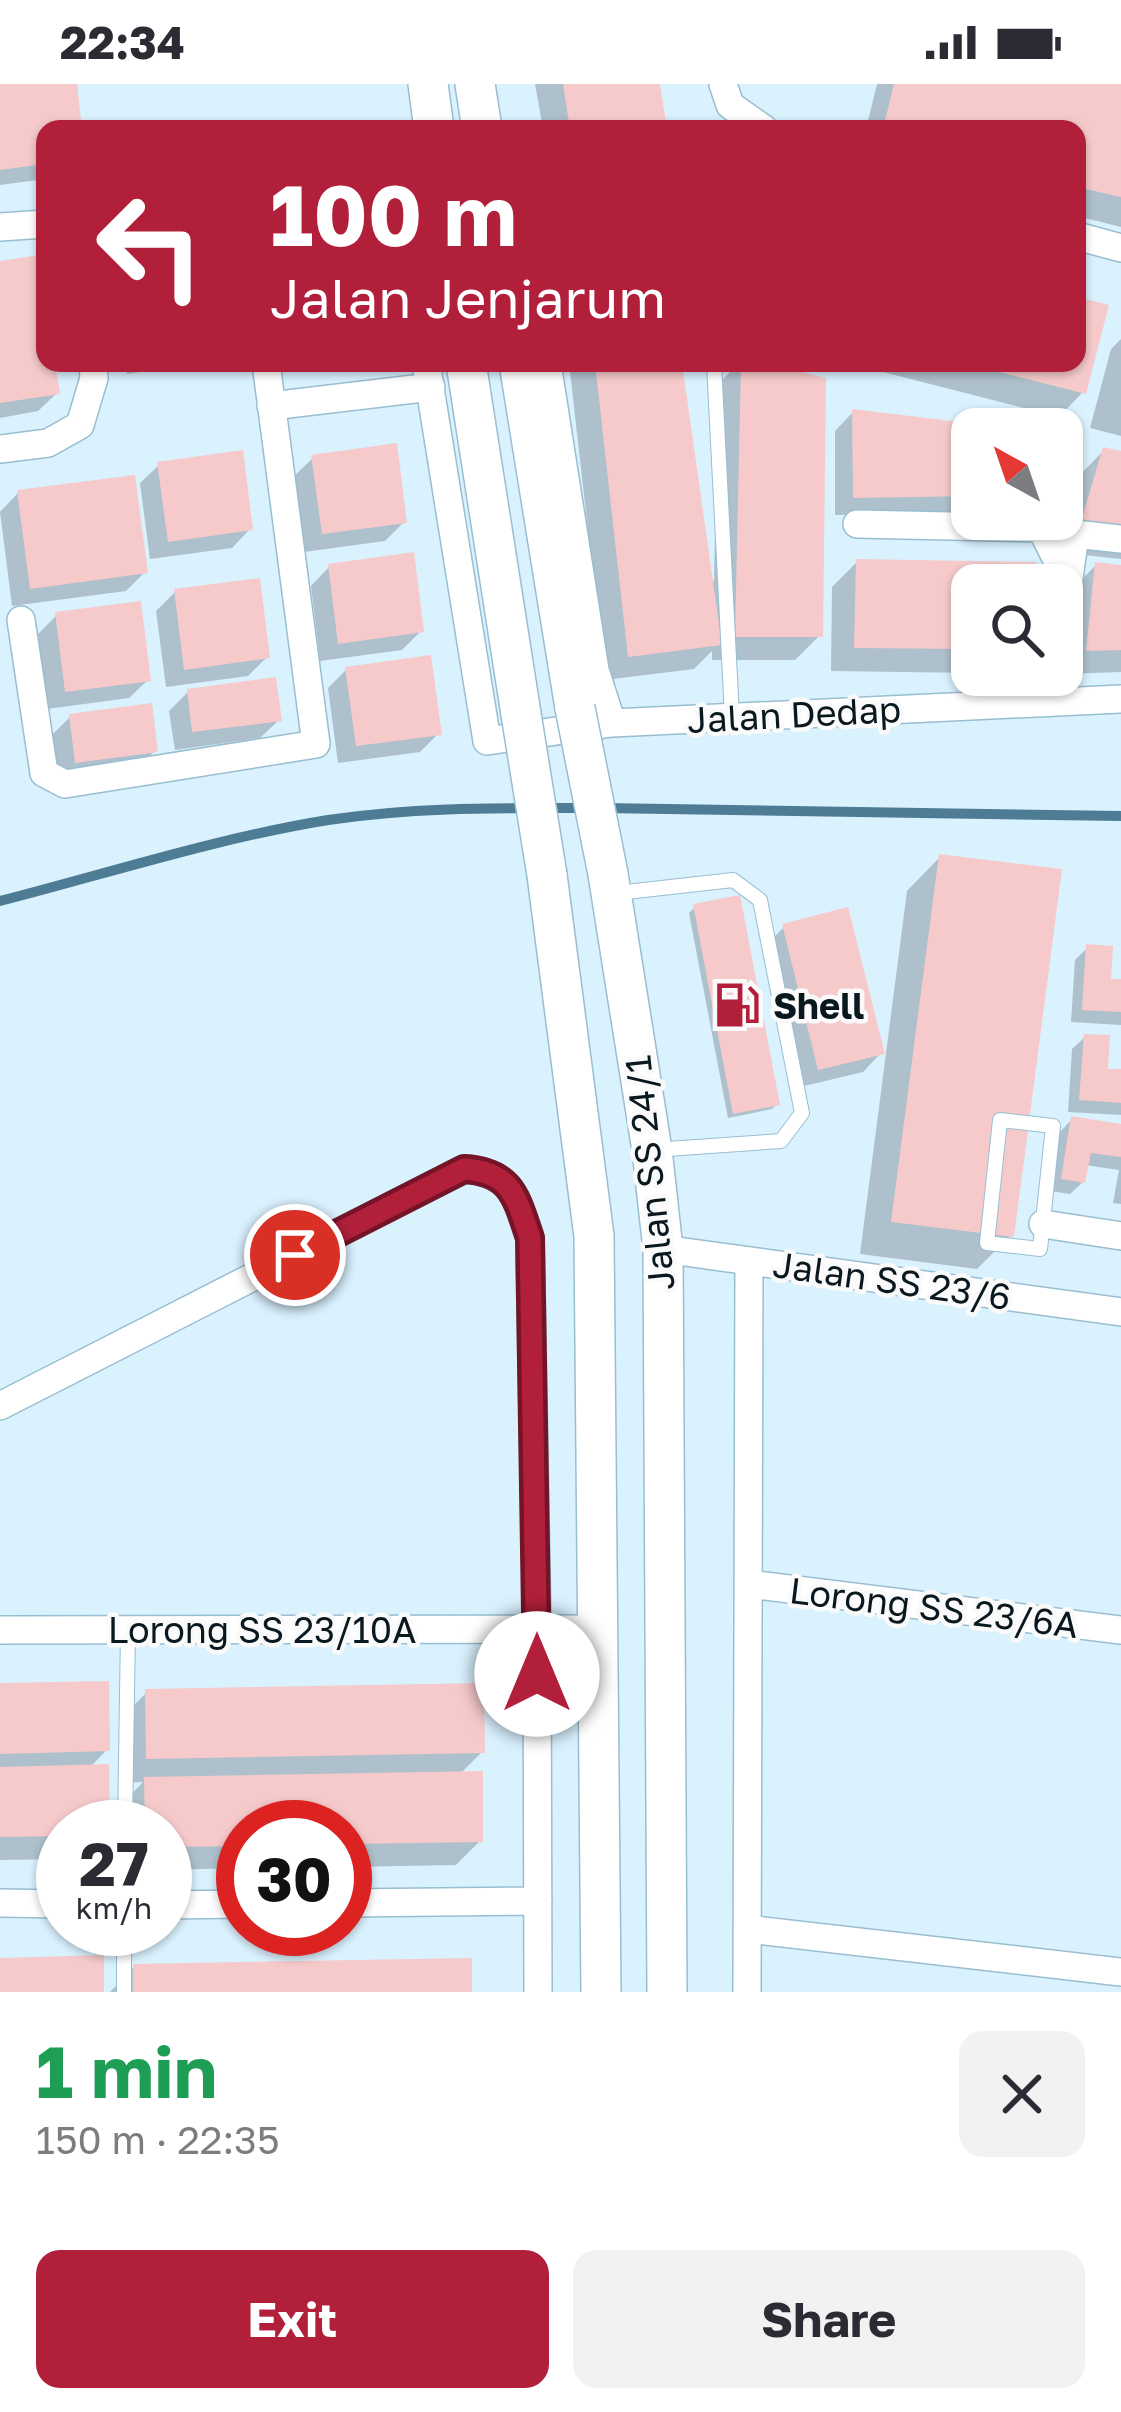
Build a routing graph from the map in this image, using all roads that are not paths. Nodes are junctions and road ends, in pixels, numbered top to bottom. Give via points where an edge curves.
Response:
1 (424, 84) edge
2 (479, 84) edge
3 (723, 84) edge
4 (416, 120) edge
5 (432, 120) edge
6 (481, 120) edge
7 (496, 120) edge
8 (751, 120) edge
9 (36, 225) edge
10 (0, 227) edge
11 (1086, 238) edge
12 (1121, 248) edge
13 (94, 372) edge
14 (267, 372) edge
15 (467, 372) edge
16 (521, 372) edge
17 (548, 372) edge
18 (714, 372) edge
19 (429, 375) edge
20 (271, 406) junction
21 (0, 448) edge
22 (856, 524) dead end
23 (1121, 539) edge
24 (1058, 564) edge
25 (1071, 564) edge
26 (21, 620) dead end
27 (1083, 693) edge
28 (961, 696) edge
29 (1121, 699) edge
30 (593, 715) junction
31 (732, 717) junction
32 (610, 884) junction
33 (652, 1150) junction
34 (1042, 1224) junction
35 (1121, 1236) edge
36 (663, 1250) junction
37 (748, 1261) junction
38 (1121, 1312) edge
39 (0, 1406) edge
40 (748, 1584) junction
41 (128, 1629) junction
42 (595, 1629) junction
43 (0, 1630) edge
44 (537, 1630) junction
45 (1121, 1630) edge
46 (125, 1800) edge
47 (538, 1901) junction
48 (0, 1903) edge
49 (372, 1903) edge
50 (36, 1904) edge
51 (747, 1929) junction
52 (124, 1956) edge
53 (1121, 1972) edge
54 (124, 1992) edge
55 (538, 1992) edge
56 (601, 1992) edge
57 (667, 1992) edge
58 (747, 1992) edge

1 - 4 street
1 - 5 main road
2 - 6 main road
2 - 7 street
3 - 8 street via 730,105
9 - 10 street
11 - 12 street
13 - 21 street via 80,425 48,443
14 - 20 street
15 - 42 main road, Jalan SS 24/1, bridge via 594,1236
16 - 30 main road, Jalan SS 24/1
17 - 30 street via 595,670
18 - 31 lane
19 - 20 street
19 - 30 street, Jalan Dedap via 487,741
20 - 26 street via 316,744 65,784 44,773
22 - 24 street via 1041,528
23 - 25 street via 1075,534
27 - 29 street, Jalan Dedap
28 - 31 street, Jalan Dedap
30 - 31 street, Jalan Dedap
30 - 32 main road, Jalan SS 24/1, bridge
32 - 33 main road, Jalan SS 24/1
32 - 33 lane via 733,880 760,900 802,1113 781,1141
33 - 36 main road, Jalan SS 24/1
34 - 34 lane via 1040,1249 987,1243 1000,1120 1053,1126
34 - 35 street
36 - 37 street, Jalan SS 23/6
36 - 57 main road, Jalan SS 24/1
37 - 38 street, Jalan SS 23/6
37 - 40 street
39 - 44 street via 464,1169 486,1171 506,1181 530,1238
40 - 45 street, Lorong SS 23/6A
40 - 51 street
41 - 43 street, Lorong SS 23/10A
41 - 44 street, Lorong SS 23/10A
41 - 46 lane
42 - 44 street, Lorong SS 23/10A
42 - 56 main road, Jalan SS 24/1
44 - 47 street
47 - 49 street
47 - 55 street
48 - 50 street
51 - 53 street
51 - 58 street
52 - 54 lane

